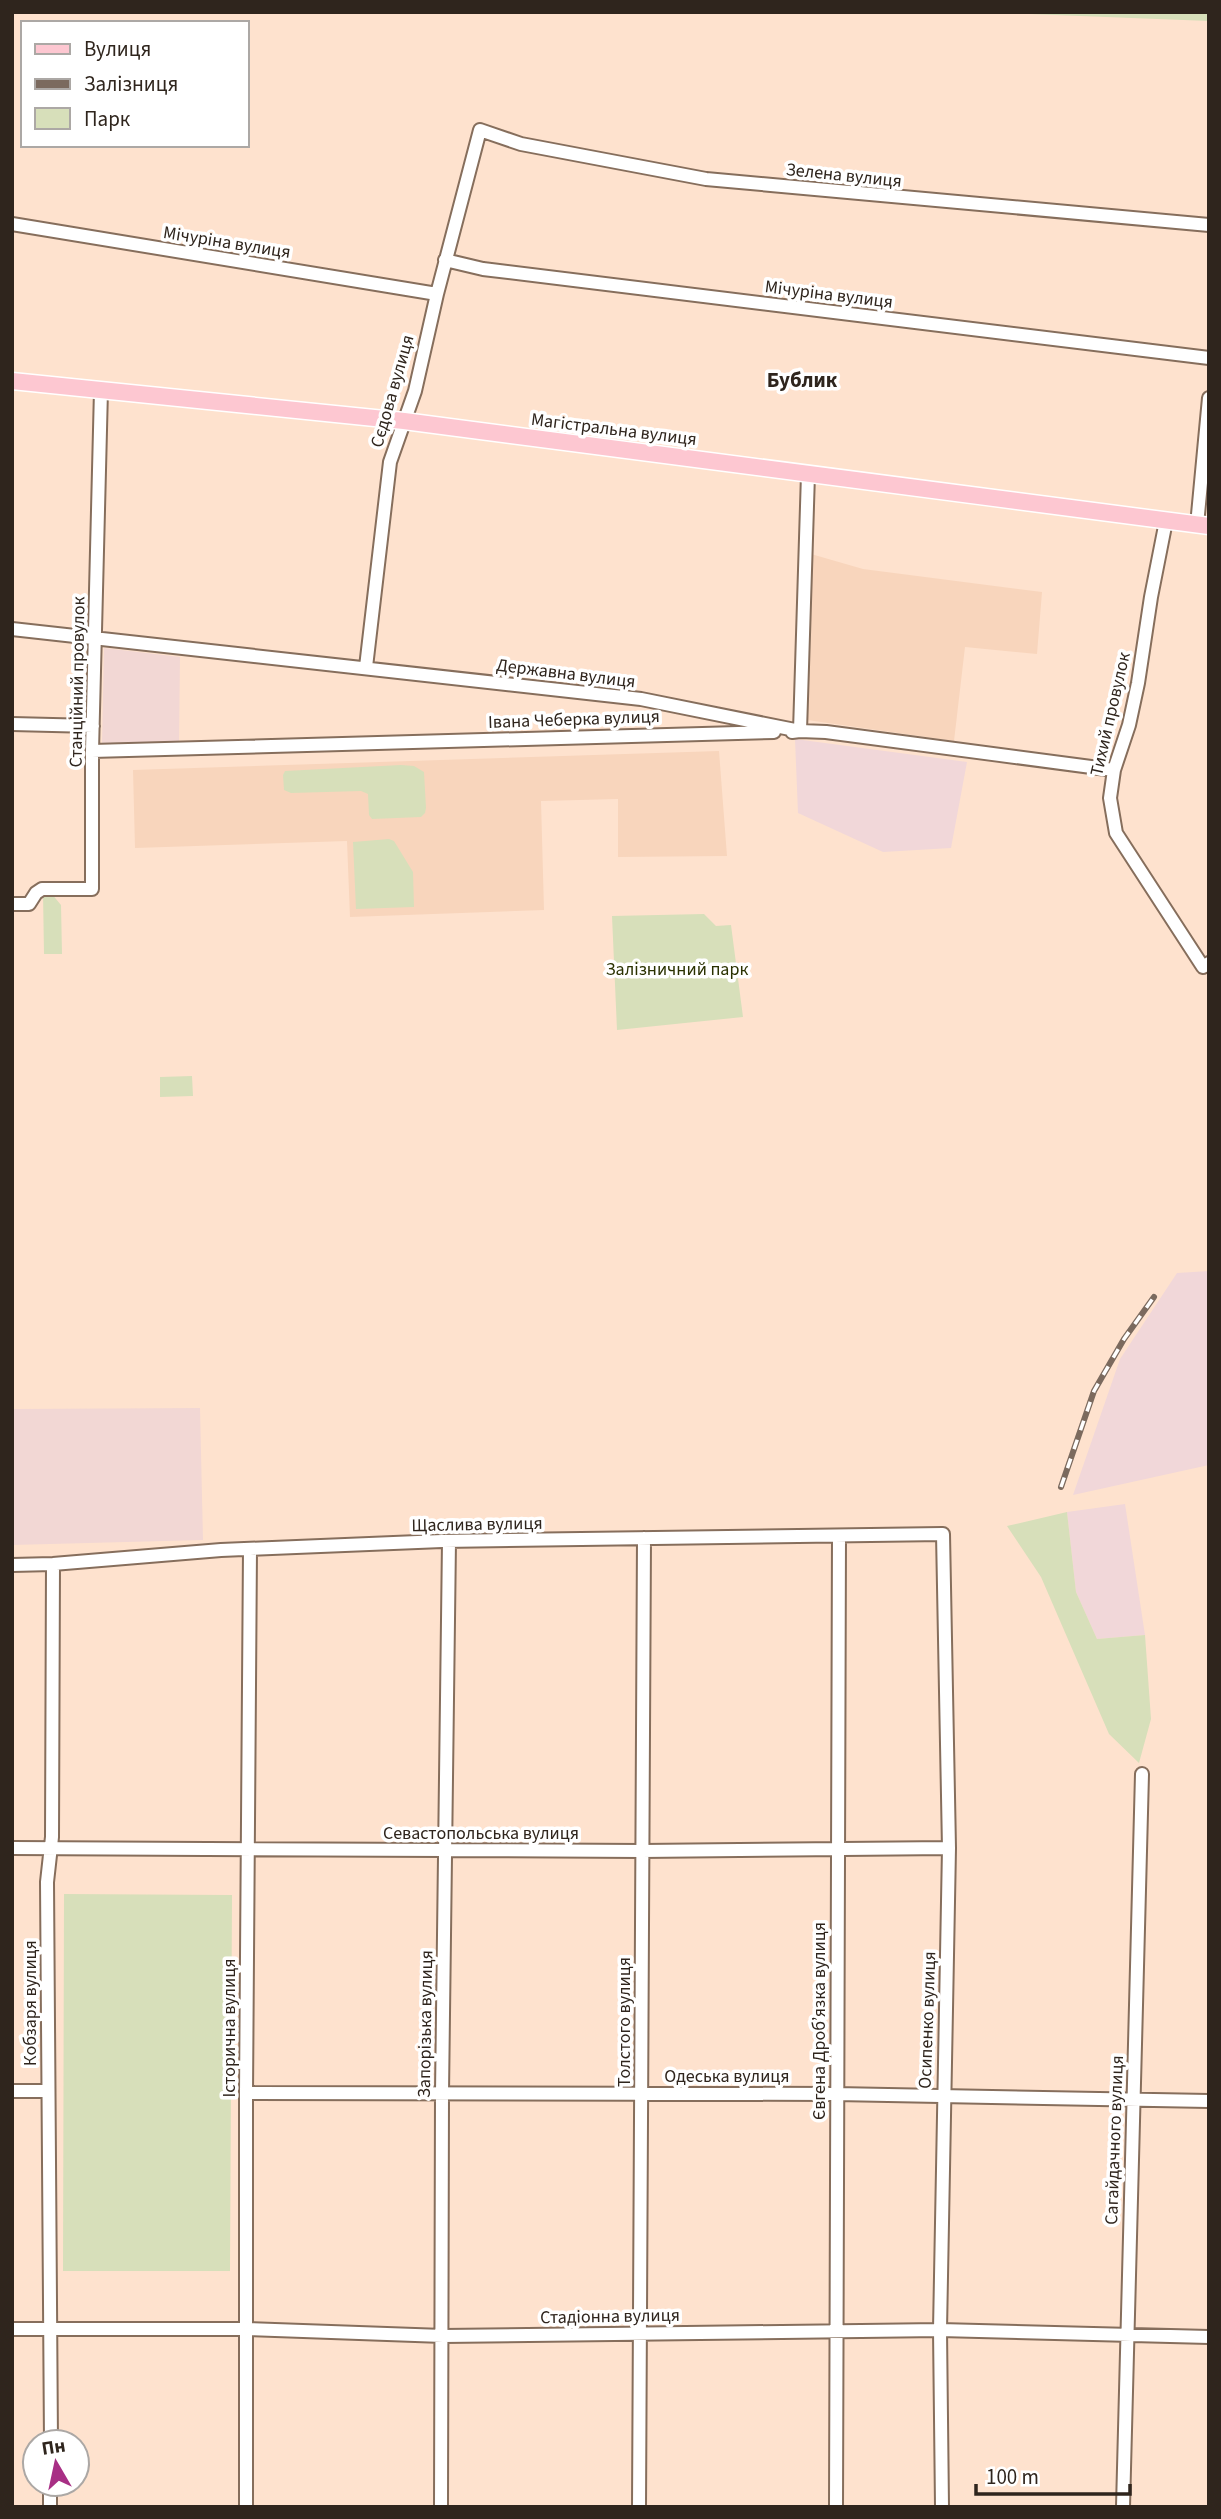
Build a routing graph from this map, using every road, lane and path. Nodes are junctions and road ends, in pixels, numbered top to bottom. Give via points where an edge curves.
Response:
1 (480, 130) joint
2 (12, 224) edge
3 (1209, 225) edge
4 (446, 260) junction
5 (437, 294) junction
6 (1209, 358) edge
7 (12, 381) edge
8 (101, 390) junction
9 (1209, 398) edge
10 (404, 421) junction
11 (808, 474) junction
12 (1166, 521) junction
13 (1203, 525) edge
14 (12, 629) edge
15 (95, 639) junction
16 (366, 667) junction
17 (12, 724) edge
18 (93, 726) junction
19 (800, 731) junction
20 (92, 751) junction
21 (1114, 770) junction
22 (12, 904) edge
23 (1209, 963) edge
24 (943, 1534) joint
25 (839, 1536) junction
26 (643, 1538) junction
27 (449, 1541) junction
28 (250, 1549) junction
29 (53, 1564) junction
30 (12, 1565) edge
31 (1142, 1774) dead end
32 (12, 1848) edge
33 (51, 1849) junction
34 (838, 1849) junction
35 (949, 1849) junction
36 (248, 1850) junction
37 (444, 1851) junction
38 (642, 1851) junction
39 (12, 2091) edge
40 (47, 2091) junction
41 (246, 2093) junction
42 (442, 2093) junction
43 (641, 2094) junction
44 (836, 2094) junction
45 (943, 2095) junction
46 (1133, 2100) junction
47 (1209, 2101) edge
48 (12, 2329) edge
49 (52, 2329) junction
50 (246, 2329) junction
51 (838, 2330) junction
52 (940, 2330) junction
53 (641, 2333) junction
54 (1126, 2334) junction
55 (443, 2336) junction
56 (1209, 2337) edge
57 (51, 2428) edge
58 (246, 2507) edge
59 (441, 2507) edge
60 (639, 2507) edge
61 (836, 2507) edge
62 (942, 2507) edge
63 (1123, 2507) edge

1 - 3 street, Зелена вулиця via 521,144 706,179
1 - 4 street, Сєдова вулиця
2 - 5 street, Мічуріна вулиця
4 - 5 street, Сєдова вулиця
4 - 6 street, Мічуріна вулиця via 483,269
5 - 10 street, Сєдова вулиця
7 - 8 main road, Магістральна вулиця
8 - 10 main road, Магістральна вулиця
8 - 15 street, Станційний провулок
9 - 13 street
10 - 11 main road, Магістральна вулиця
10 - 16 street, Сєдова вулиця via 390,462
11 - 12 main road, Магістральна вулиця
11 - 19 street
12 - 13 main road, Магістральна вулиця
12 - 21 street, Тихий провулок via 1138,683
14 - 15 street, Державна вулиця
15 - 16 street, Державна вулиця
15 - 18 street, Станційний провулок
16 - 19 street, Державна вулиця via 641,699
17 - 18 street
18 - 20 street, Станційний провулок
19 - 20 street, Івана Чеберка вулиця
19 - 21 street, Державна вулиця
20 - 22 street, Станційний провулок via 92,889 42,889 29,904
21 - 23 street, Тихий провулок via 1110,798 1116,833 1203,967
24 - 25 street, Щаслива вулиця
24 - 35 street, Осипенко вулиця
25 - 26 street, Щаслива вулиця
25 - 34 street, Євгена Дроб’язка вулиця
26 - 27 street, Щаслива вулиця
26 - 38 street, Толстого вулиця
27 - 28 street, Щаслива вулиця
27 - 37 street, Запорізька вулиця
28 - 29 street, Щаслива вулиця
28 - 36 street, Історична вулиця
29 - 30 street, Щаслива вулиця
29 - 33 street, Кобзаря вулиця
31 - 46 street, Сагайдачного вулиця
32 - 33 street, Севастопольська вулиця
33 - 36 street, Севастопольська вулиця
33 - 40 street, Кобзаря вулиця
34 - 35 street, Севастопольська вулиця
34 - 38 street, Севастопольська вулиця
34 - 44 street, Євгена Дроб’язка вулиця
35 - 45 street, Осипенко вулиця
36 - 37 street, Севастопольська вулиця
36 - 41 street, Історична вулиця
37 - 38 street, Севастопольська вулиця
37 - 42 street, Запорізька вулиця
38 - 43 street, Толстого вулиця
39 - 40 street
40 - 49 street, Кобзаря вулиця
41 - 42 street, Одеська вулиця
41 - 50 street, Історична вулиця
42 - 43 street, Одеська вулиця
42 - 55 street, Запорізька вулиця
43 - 44 street, Одеська вулиця
43 - 53 street, Толстого вулиця
44 - 45 street, Одеська вулиця
44 - 51 street, Євгена Дроб’язка вулиця
45 - 46 street, Одеська вулиця
45 - 52 street, Осипенко вулиця
46 - 47 street, Одеська вулиця
46 - 54 street, Сагайдачного вулиця
48 - 49 street, Стадіонна вулиця
49 - 50 street, Стадіонна вулиця
49 - 57 street, Кобзаря вулиця
50 - 55 street, Стадіонна вулиця
50 - 58 street, Історична вулиця
51 - 52 street, Стадіонна вулиця
51 - 53 street, Стадіонна вулиця
51 - 61 street, Євгена Дроб’язка вулиця
52 - 54 street, Стадіонна вулиця
52 - 62 street, Осипенко вулиця
53 - 55 street, Стадіонна вулиця
53 - 60 street, Толстого вулиця
54 - 56 street, Стадіонна вулиця
54 - 63 street, Сагайдачного вулиця
55 - 59 street, Запорізька вулиця

